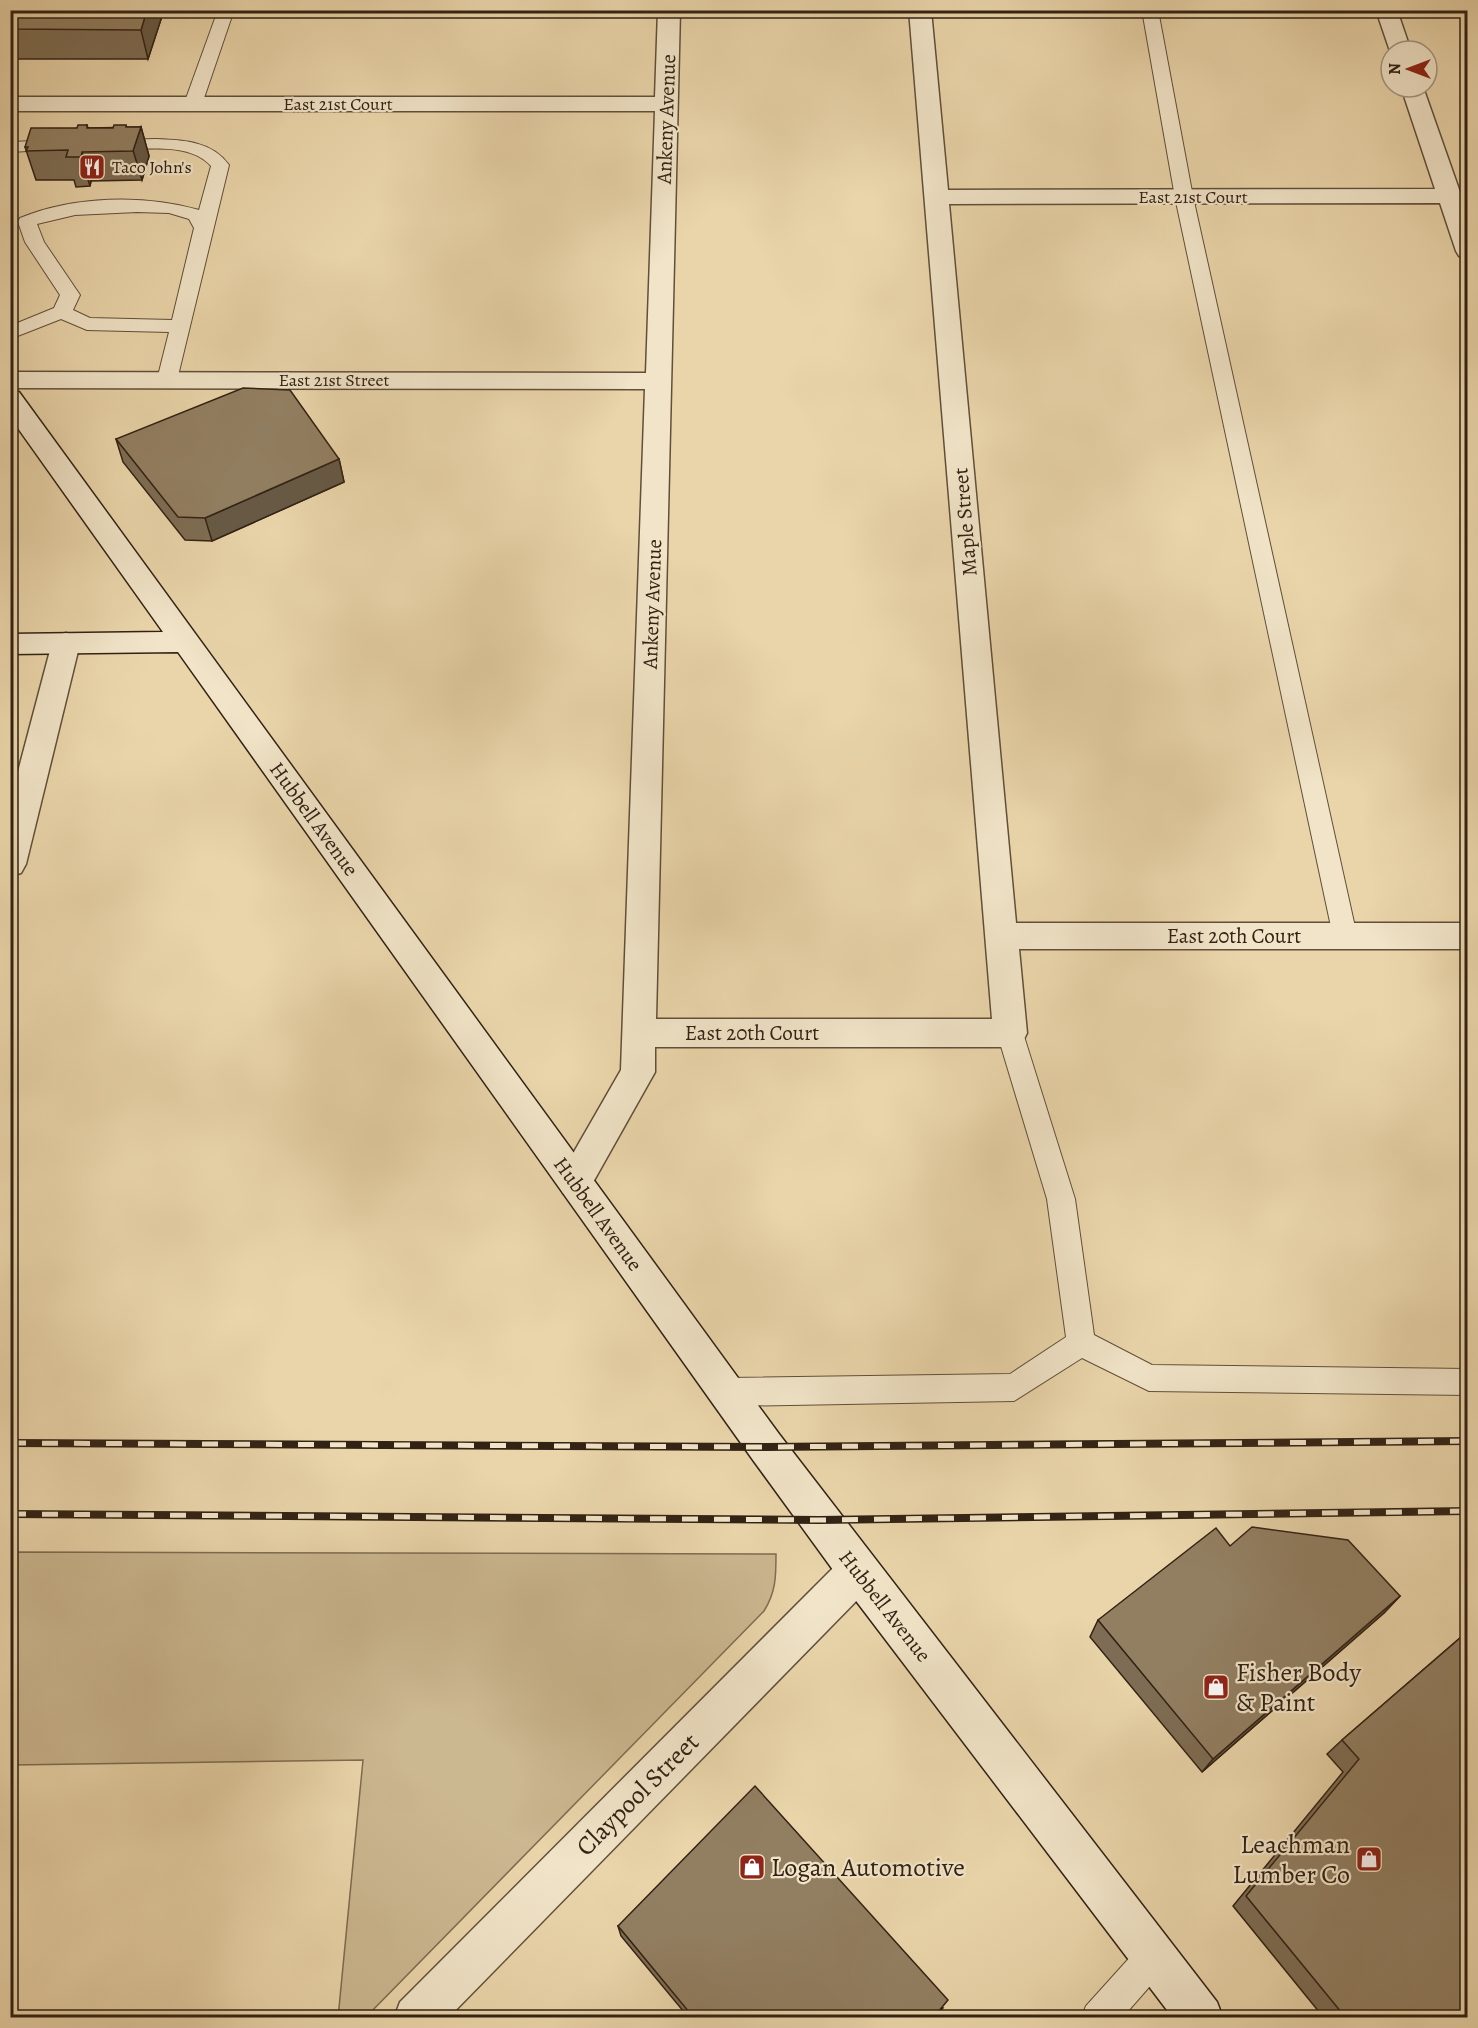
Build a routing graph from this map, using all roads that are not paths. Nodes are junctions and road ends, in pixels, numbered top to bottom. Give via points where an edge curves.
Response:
1 (226, 10) edge
2 (669, 10) edge
3 (920, 10) edge
4 (1149, 10) edge
5 (1386, 10) edge
6 (1396, 39) edge
7 (1416, 99) edge
8 (10, 104) edge
9 (193, 104) junction
10 (666, 104) junction
11 (76, 145) edge
12 (98, 145) edge
13 (10, 147) edge
14 (1450, 196) junction
15 (937, 197) junction
16 (1184, 197) junction
17 (10, 215) edge
18 (203, 228) junction
19 (30, 238) junction
20 (1467, 250) edge
21 (62, 312) junction
22 (180, 326) junction
23 (10, 333) edge
24 (10, 380) edge
25 (167, 380) junction
26 (658, 381) junction
27 (10, 398) edge
28 (186, 642) junction
29 (66, 643) junction
30 (10, 644) edge
31 (13, 848) edge
32 (1001, 936) junction
33 (1345, 936) junction
34 (1467, 936) edge
35 (639, 1033) junction
36 (1010, 1033) junction
37 (575, 1182) junction
38 (1081, 1343) junction
39 (1467, 1382) edge
40 (727, 1392) junction
41 (858, 1571) junction
42 (1153, 1957) junction
43 (416, 2018) edge
44 (1098, 2018) edge
45 (1201, 2018) edge

1 - 9 lane
2 - 10 street, Ankeny Avenue
3 - 15 street, Maple Street
4 - 16 lane
5 - 6 street
7 - 14 street
8 - 9 street, East 21st Court
9 - 10 street, East 21st Court
10 - 26 street, Ankeny Avenue
11 - 13 lane
12 - 18 lane via 195,147 215,156 220,165
14 - 16 street, East 21st Court
14 - 20 street
15 - 16 street, East 21st Court
15 - 32 street, Maple Street
16 - 33 lane
17 - 19 lane
18 - 19 lane via 196,215 170,208 86,209 36,217 27,222
18 - 22 lane
19 - 21 lane via 63,276 70,295
21 - 22 lane via 87,324
21 - 23 lane
22 - 25 lane
24 - 25 street, East 21st Street
25 - 26 street, East 21st Street
26 - 35 street, Ankeny Avenue
27 - 28 street, Hubbell Avenue
28 - 29 street
28 - 37 street, Hubbell Avenue
29 - 30 street
29 - 31 street
32 - 33 street, East 20th Court
32 - 36 street, Maple Street
33 - 34 street, East 20th Court
35 - 36 street, East 20th Court
35 - 37 street, Ankeny Avenue via 638,1072
36 - 38 lane via 1061,1199
37 - 40 street, Hubbell Avenue
38 - 39 lane via 1149,1378
38 - 40 lane via 1014,1387
40 - 41 street, Hubbell Avenue
41 - 42 street, Hubbell Avenue
41 - 43 street, Claypool Street
42 - 44 lane
42 - 45 street, Hubbell Avenue

